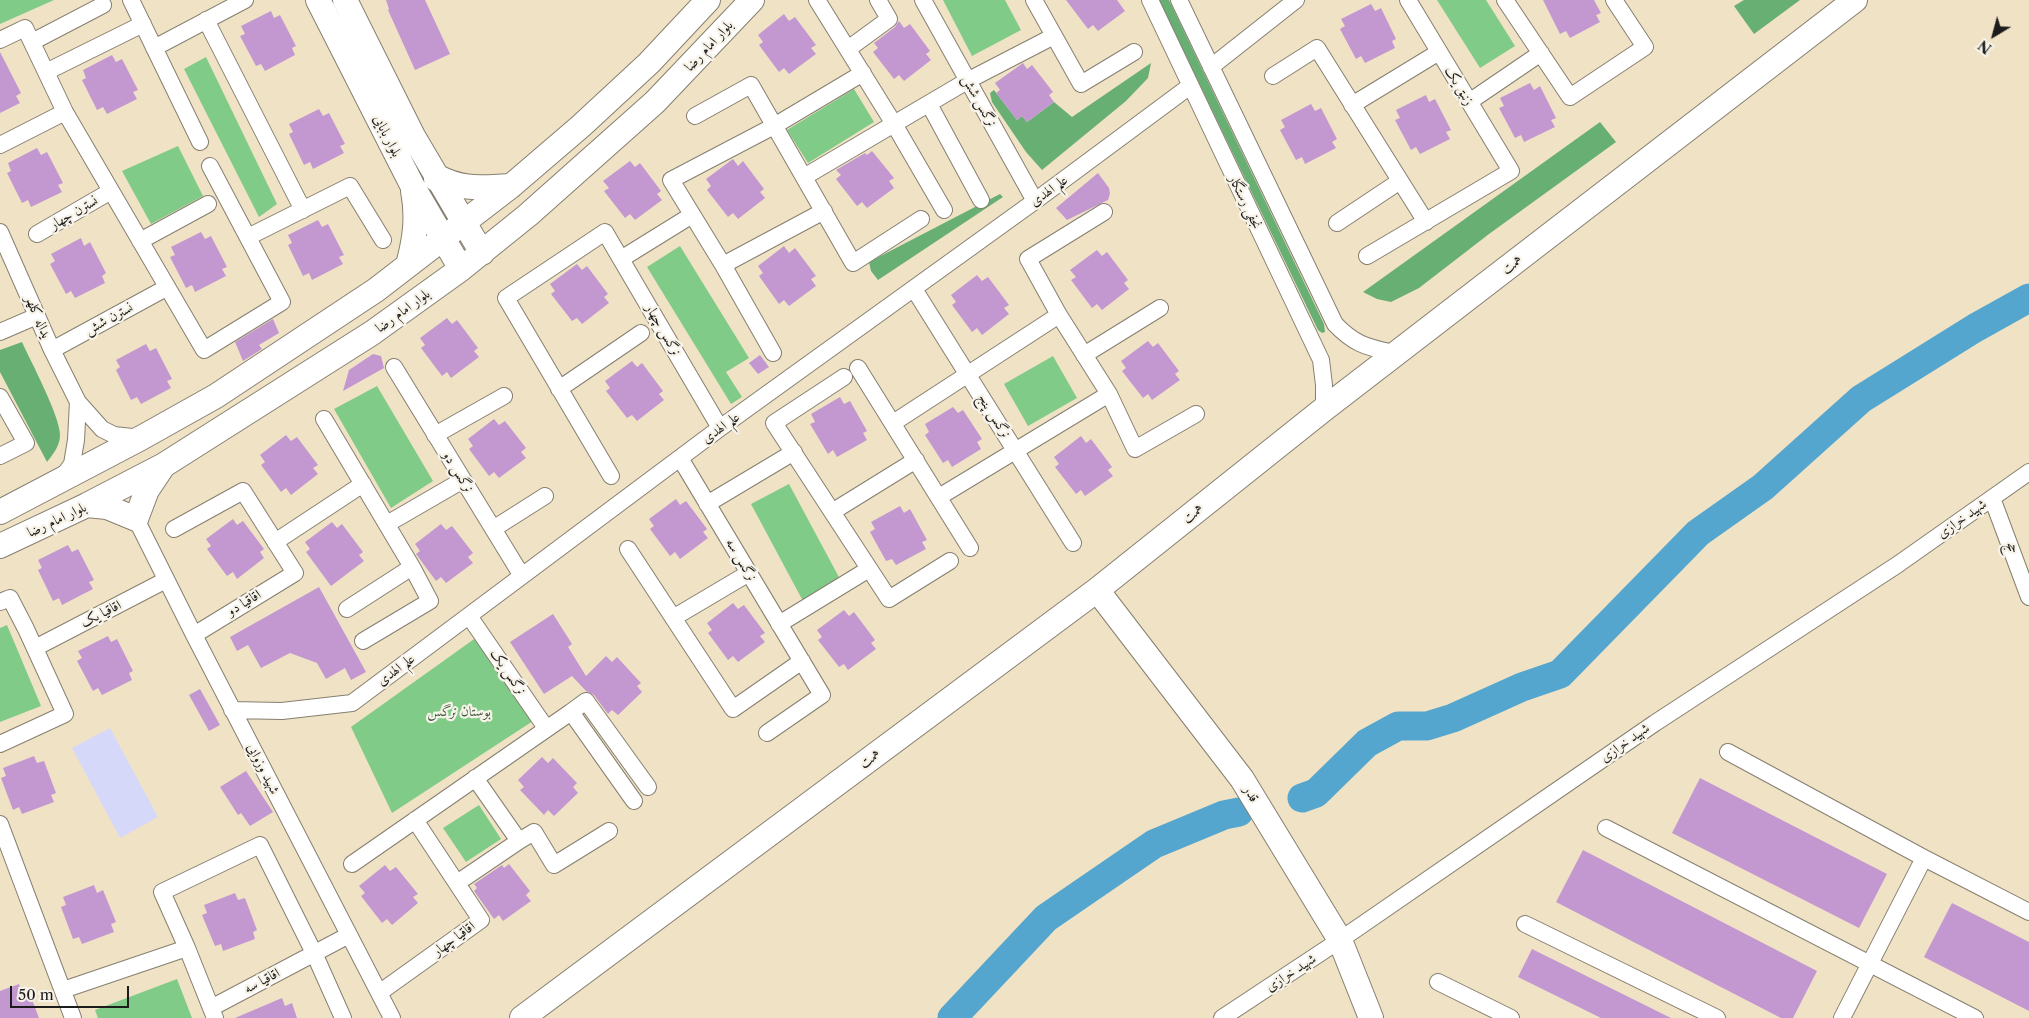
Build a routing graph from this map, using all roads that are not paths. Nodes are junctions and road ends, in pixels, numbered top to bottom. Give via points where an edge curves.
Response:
1 (131, 0) edge
2 (245, 0) edge
3 (318, 0) edge
4 (345, 0) edge
5 (708, 0) edge
6 (752, 0) edge
7 (818, 0) edge
8 (878, 0) edge
9 (923, 0) edge
10 (1034, 0) edge
11 (1150, 0) edge
12 (1179, 0) edge
13 (1296, 0) edge
14 (1408, 0) edge
15 (1505, 0) edge
16 (1614, 0) edge
17 (1855, 0) edge
18 (103, 5) dead end
19 (206, 20) junction
20 (143, 24) junction
21 (1054, 36) junction
22 (0, 40) edge
23 (32, 42) junction
24 (154, 48) junction
25 (848, 49) junction
26 (1134, 52) dead end
27 (1439, 52) junction
28 (1541, 53) junction
29 (1211, 67) junction
30 (46, 72) junction
31 (863, 73) junction
32 (1273, 76) dead end
33 (967, 81) junction
34 (1190, 86) junction
35 (1469, 102) junction
36 (928, 104) junction
37 (1352, 105) junction
38 (65, 112) junction
39 (695, 116) dead end
40 (894, 124) junction
41 (774, 126) junction
42 (200, 142) dead end
43 (0, 145) edge
44 (210, 166) dead end
45 (436, 176) junction
46 (804, 177) junction
47 (1400, 181) junction
48 (412, 185) junction
49 (511, 186) junction
50 (111, 191) junction
51 (981, 200) dead end
52 (1035, 201) junction
53 (208, 204) dead end
54 (303, 210) junction
55 (944, 210) dead end
56 (824, 211) junction
57 (1104, 212) dead end
58 (692, 215) junction
59 (921, 219) dead end
60 (464, 222) junction
61 (1426, 222) junction
62 (1338, 223) dead end
63 (0, 232) edge
64 (37, 234) dead end
65 (248, 237) junction
66 (443, 237) junction
67 (383, 240) dead end
68 (140, 241) junction
69 (482, 253) junction
70 (1367, 256) dead end
71 (621, 259) junction
72 (408, 265) junction
73 (723, 265) junction
74 (461, 269) junction
75 (166, 288) junction
76 (914, 288) junction
77 (1160, 308) dead end
78 (1058, 315) junction
79 (37, 316) junction
80 (0, 332) edge
81 (641, 333) dead end
82 (52, 350) junction
83 (773, 353) dead end
84 (1397, 354) junction
85 (1084, 355) junction
86 (394, 367) dead end
87 (968, 374) junction
88 (560, 389) junction
89 (1109, 394) junction
90 (504, 396) dead end
91 (0, 397) edge
92 (78, 402) junction
93 (1324, 409) junction
94 (1196, 414) dead end
95 (324, 419) dead end
96 (893, 423) junction
97 (720, 428) junction
98 (435, 435) junction
99 (141, 438) junction
100 (1016, 451) junction
101 (794, 452) junction
102 (0, 456) edge
103 (680, 458) junction
104 (916, 460) junction
105 (164, 464) junction
106 (2029, 472) edge
107 (611, 476) dead end
108 (463, 480) junction
109 (60, 481) junction
110 (363, 484) junction
111 (545, 496) dead end
112 (939, 497) junction
113 (1992, 498) junction
114 (707, 504) junction
115 (87, 506) junction
116 (0, 512) edge
117 (832, 512) junction
118 (136, 519) junction
119 (387, 524) junction
120 (174, 529) dead end
121 (493, 529) junction
122 (275, 542) junction
123 (1073, 543) dead end
124 (0, 546) edge
125 (970, 548) dead end
126 (628, 549) dead end
127 (950, 562) dead end
128 (412, 567) junction
129 (869, 569) junction
130 (749, 573) junction
131 (522, 576) junction
132 (166, 580) junction
133 (1098, 590) junction
134 (2029, 598) edge
135 (0, 602) edge
136 (347, 609) dead end
137 (469, 616) junction
138 (673, 618) junction
139 (779, 624) junction
140 (194, 635) junction
141 (363, 641) dead end
142 (35, 648) junction
143 (802, 661) junction
144 (232, 710) junction
145 (570, 712) junction
146 (546, 728) junction
147 (767, 733) dead end
148 (0, 744) edge
149 (1728, 752) dead end
150 (475, 778) junction
151 (648, 787) dead end
152 (634, 801) dead end
153 (415, 820) junction
154 (0, 824) edge
155 (1606, 828) dead end
156 (609, 831) dead end
157 (519, 841) junction
158 (1924, 858) junction
159 (352, 864) dead end
160 (457, 883) junction
161 (2029, 912) edge
162 (1525, 924) dead end
163 (349, 936) junction
164 (1340, 940) junction
165 (187, 948) junction
166 (314, 953) junction
167 (1869, 964) junction
168 (1438, 982) dead end
169 (63, 990) junction
170 (378, 992) junction
171 (213, 1013) edge
172 (73, 1018) edge
173 (343, 1018) edge
174 (392, 1018) edge
175 (522, 1018) edge
176 (1222, 1018) edge
177 (1371, 1018) edge
178 (1511, 1018) edge
179 (1717, 1018) edge
180 (1842, 1018) edge
181 (1975, 1018) edge

1 - 20 street
2 - 19 street
3 - 48 street, بلوار بابایی
4 - 45 street, بلوار بابایی
5 - 49 street via 642,69
6 - 69 street, بلوار امام رضا via 656,102
7 - 25 street
8 - 25 street via 889,19
9 - 33 street, نرگس شش
10 - 21 street
11 - 34 street, نجفی رستگار
12 - 29 street, نجفی رستگار
13 - 29 street
14 - 27 street, زنبق یک
15 - 28 street
16 - 28 street via 1645,47 1570,97
17 - 84 street, همت
18 - 23 street
19 - 24 street
19 - 54 street
20 - 24 street
20 - 30 street
21 - 26 street via 1081,84
21 - 33 street
22 - 23 street via 26,28
23 - 30 street
24 - 42 street
25 - 31 street
27 - 35 street, زنبق یک
27 - 37 street
28 - 35 street
29 - 84 street, نجفی رستگار via 1334,324 1348,338 1364,346
30 - 38 street
31 - 40 street
31 - 41 street
32 - 37 street via 1316,48
33 - 36 street
33 - 52 street, نرگس شش
34 - 52 street, علم الهدی
34 - 93 street, نجفی رستگار via 1321,360
35 - 61 street, زنبق یک via 1511,171
36 - 40 street
36 - 51 street
37 - 47 street
38 - 43 street
38 - 50 street
39 - 41 street via 751,85
40 - 46 street
40 - 55 street
41 - 46 street
41 - 58 street via 671,180
44 - 65 street
45 - 48 street via 432,188 427,191
45 - 49 street via 452,185 472,188
45 - 60 street, بلوار بابایی
46 - 56 street
47 - 61 street
47 - 62 street
48 - 66 street, بلوار بابایی
48 - 72 street via 416,209 415,238
49 - 60 street
50 - 64 street, نسترن چهار
50 - 68 street
52 - 76 street, علم الهدی
53 - 68 street
54 - 65 street
54 - 67 street via 350,186
56 - 59 street via 853,263
56 - 73 street
57 - 78 street via 1028,259
58 - 71 street
58 - 73 street
60 - 66 street
60 - 69 street, بلوار بابایی
61 - 70 street
63 - 79 street, یداله کلهر
65 - 75 street via 282,302 204,350
66 - 72 street
66 - 74 street, بلوار بابایی
68 - 75 street
69 - 74 street, بلوار امام رضا
71 - 88 street, نرگس چهار via 605,232 506,298
71 - 97 street, نرگس چهار
72 - 99 street via 376,290 216,396
73 - 83 street
74 - 105 street, بلوار امام رضا via 372,333
75 - 82 street, نسترن شش
76 - 87 street, نرگس پنج
76 - 97 street, علم الهدی
77 - 85 street
78 - 85 street
78 - 87 street
79 - 80 street
79 - 82 street, یداله کلهر
81 - 88 street
82 - 92 street, یداله کلهر
84 - 93 street, همت
85 - 89 street
86 - 98 street, نرگس دو
87 - 96 street
87 - 100 street, نرگس پنج
88 - 107 street
89 - 94 street via 1135,449
89 - 100 street
90 - 98 street
91 - 102 street via 26,443
92 - 99 street, یداله کلهر via 102,429 114,435
92 - 109 street, یداله کلهر via 72,464
93 - 133 street, همت
95 - 110 street
96 - 101 street via 851,372 774,423
96 - 104 street
97 - 103 street, علم الهدی
98 - 108 street, نرگس دو
99 - 109 street
100 - 112 street
100 - 123 street, نرگس پنج
101 - 114 street
101 - 117 street
103 - 114 street, نرگس سه
103 - 131 street, علم الهدی
104 - 112 street
104 - 117 street
105 - 115 street, بلوار امام رضا
105 - 118 street
106 - 113 street, شهید خرازی
108 - 119 street
108 - 121 street, نرگس دو
109 - 116 street
110 - 119 street
110 - 122 street
111 - 121 street
112 - 125 street
113 - 134 street, حج
113 - 164 street, شهید خرازی via 1897,565 1655,722
114 - 130 street, نرگس سه
115 - 118 street via 107,507
115 - 124 street, بلوار امام رضا
117 - 129 street
118 - 132 street, شهید وزوایی
119 - 128 street
120 - 122 street via 244,491
121 - 131 street, نرگس دو
122 - 140 street, اقاقیا دو via 294,573
126 - 138 street
127 - 129 street via 889,599
128 - 136 street
128 - 141 street via 430,601
129 - 139 street
130 - 138 street
130 - 139 street, نرگس سه
131 - 137 street, علم الهدی
132 - 140 street, شهید وزوایی
132 - 142 street, اقاقیا یک
133 - 164 street, قدر via 1242,779
133 - 175 street, همت
135 - 142 street via 10,598
137 - 144 street, علم الهدی via 352,703 282,711
137 - 146 street, نرگس یک
138 - 143 street via 733,709
139 - 143 street, نرگس سه
140 - 144 street, شهید وزوایی
142 - 148 street via 65,714
143 - 147 street, نرگس سه via 822,696
144 - 163 street, شهید وزوایی
145 - 146 street
145 - 151 street via 586,701
145 - 152 street
146 - 150 street
149 - 158 street
150 - 153 street
150 - 157 street
153 - 159 street
153 - 160 street, اقاقیا چهار
154 - 169 street
155 - 167 street
156 - 157 street via 554,865 534,832
157 - 160 street
158 - 161 street
158 - 167 street
160 - 170 street, اقاقیا چهار via 480,920
162 - 179 street
163 - 166 street, اقاقیا سه
163 - 170 street, شهید وزوایی
164 - 176 street, شهید خرازی
164 - 177 street, قدر
165 - 166 street via 162,892 260,845
165 - 169 street
165 - 171 street
166 - 171 street, اقاقیا سه
166 - 173 street
167 - 180 street
167 - 181 street
168 - 178 street
169 - 172 street
170 - 174 street, شهید وزوایی

